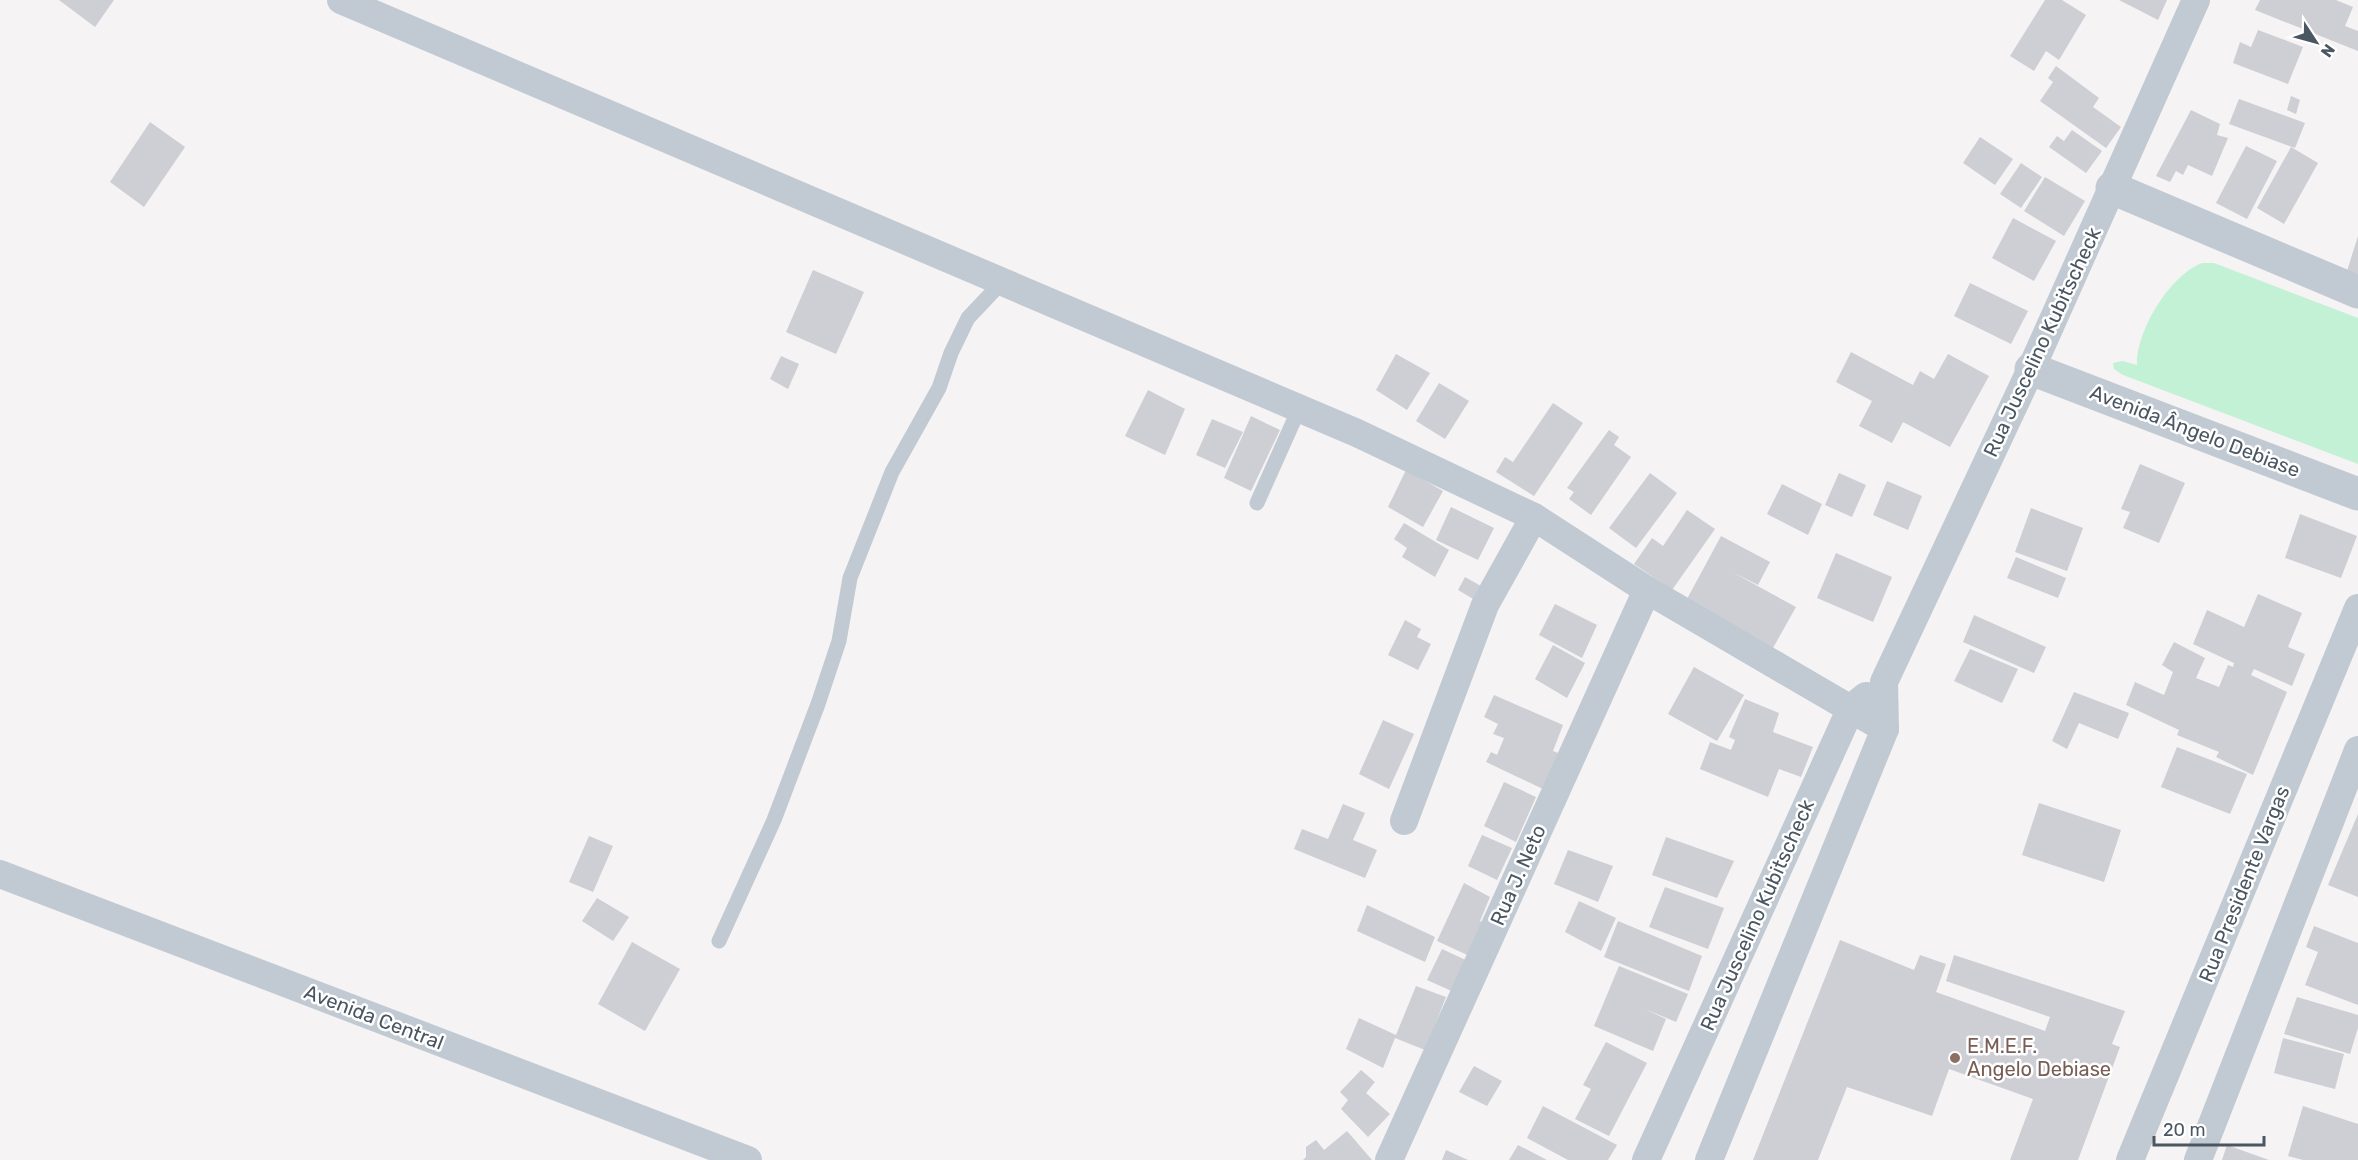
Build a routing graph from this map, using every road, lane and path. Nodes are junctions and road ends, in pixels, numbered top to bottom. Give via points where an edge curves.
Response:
1 (341, 0) edge
2 (2196, 0) edge
3 (2112, 188) junction
4 (1002, 282) junction
5 (2358, 292) edge
6 (2031, 369) junction
7 (1299, 410) junction
8 (2358, 494) edge
9 (1257, 503) dead end
10 (1534, 517) junction
11 (1647, 590) junction
12 (2358, 608) edge
13 (1884, 682) junction
14 (1851, 708) junction
15 (1885, 729) junction
16 (2358, 750) edge
17 (1404, 821) dead end
18 (0, 874) edge
19 (719, 940) dead end
20 (748, 1160) edge
21 (1389, 1160) edge
22 (1646, 1160) edge
23 (1709, 1160) edge
24 (2130, 1160) edge
25 (2198, 1160) edge

1 - 4 street
2 - 3 street, Rua Juscelino Kubitscheck
3 - 5 street
3 - 6 street, Rua Juscelino Kubitscheck
4 - 7 street
4 - 19 lane via 968,318 939,388 892,472 850,578 839,641 818,704 774,820
6 - 8 street, Avenida Ângelo Debiase
6 - 13 street, Rua Juscelino Kubitscheck
7 - 9 lane
7 - 10 street via 1357,433
10 - 11 street
10 - 17 street via 1485,605
11 - 14 street
11 - 21 street, Rua J. Neto
12 - 24 street, Rua Presidente Vargas
13 - 14 street, Rua Juscelino Kubitscheck
13 - 15 street, Rua Juscelino Kubitscheck
14 - 15 street
14 - 22 street, Rua Juscelino Kubitscheck
15 - 23 street, Rua Juscelino Kubitscheck
16 - 25 street
18 - 20 street, Avenida Central

